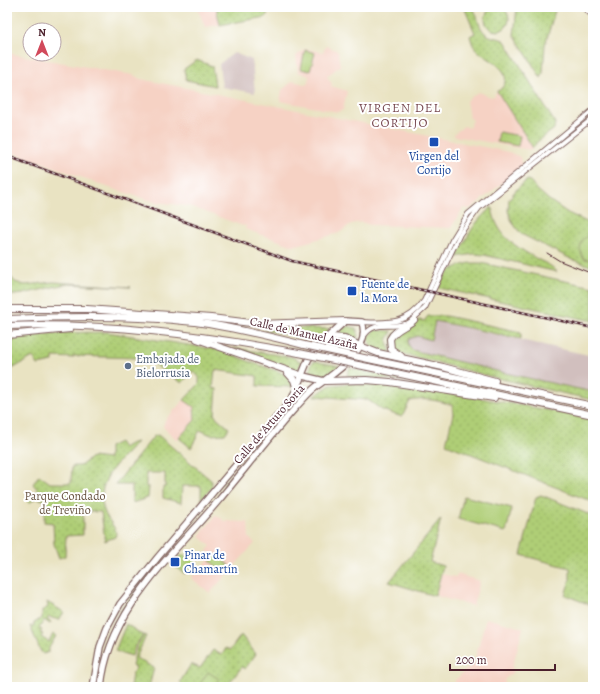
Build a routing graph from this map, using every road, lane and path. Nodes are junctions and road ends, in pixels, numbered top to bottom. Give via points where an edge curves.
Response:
1 (583, 7) edge
2 (593, 16) edge
3 (593, 110) edge
4 (593, 118) edge
5 (7, 309) edge
6 (73, 309) junction
7 (137, 318) junction
8 (7, 319) edge
9 (414, 320) junction
10 (345, 321) junction
11 (362, 322) junction
12 (195, 323) junction
13 (259, 324) junction
14 (7, 326) edge
15 (101, 328) junction
16 (186, 335) junction
17 (7, 336) edge
18 (362, 338) junction
19 (319, 345) junction
20 (360, 346) junction
21 (443, 367) junction
22 (282, 369) junction
23 (303, 376) junction
24 (325, 381) junction
25 (297, 390) junction
26 (533, 393) junction
27 (519, 399) junction
28 (593, 406) edge
29 (593, 415) edge
30 (92, 687) edge
31 (101, 687) edge

1 - 2 street
3 - 11 street via 468,214 452,240 418,310 397,322
4 - 9 street via 479,208 460,234 425,308
5 - 6 highway
6 - 7 highway
6 - 13 highway via 211,318
7 - 8 highway, Calle de Manuel Azaña via 75,316
7 - 12 highway, Calle de Manuel Azaña
9 - 18 street via 394,326 370,328
9 - 21 highway via 392,335 391,349 398,354
10 - 11 main road
10 - 13 highway
10 - 19 main road, Calle de Arturo Soria
11 - 18 main road
12 - 13 highway via 203,321
12 - 26 highway, Calle de Manuel Azaña, bridge via 249,332
14 - 15 highway, Calle de Manuel Azaña
15 - 16 highway, Calle de Manuel Azaña
15 - 17 highway
16 - 22 highway
16 - 27 highway, Calle de Manuel Azaña, bridge via 299,353
18 - 20 main road
19 - 20 main road via 331,338 340,337
19 - 23 main road, Calle de Arturo Soria via 308,360
20 - 21 highway via 378,353
20 - 24 main road, Calle de Arturo Soria via 344,366
21 - 26 highway
22 - 23 highway
22 - 25 highway via 290,375
23 - 24 main road
23 - 25 main road, Calle de Arturo Soria
24 - 27 highway via 382,381 492,398
24 - 31 main road, Calle de Arturo Soria via 292,411 135,597 114,636
25 - 30 main road, Calle de Arturo Soria via 120,604 100,647
26 - 28 highway, Calle de Manuel Azaña
27 - 29 highway, Calle de Manuel Azaña

